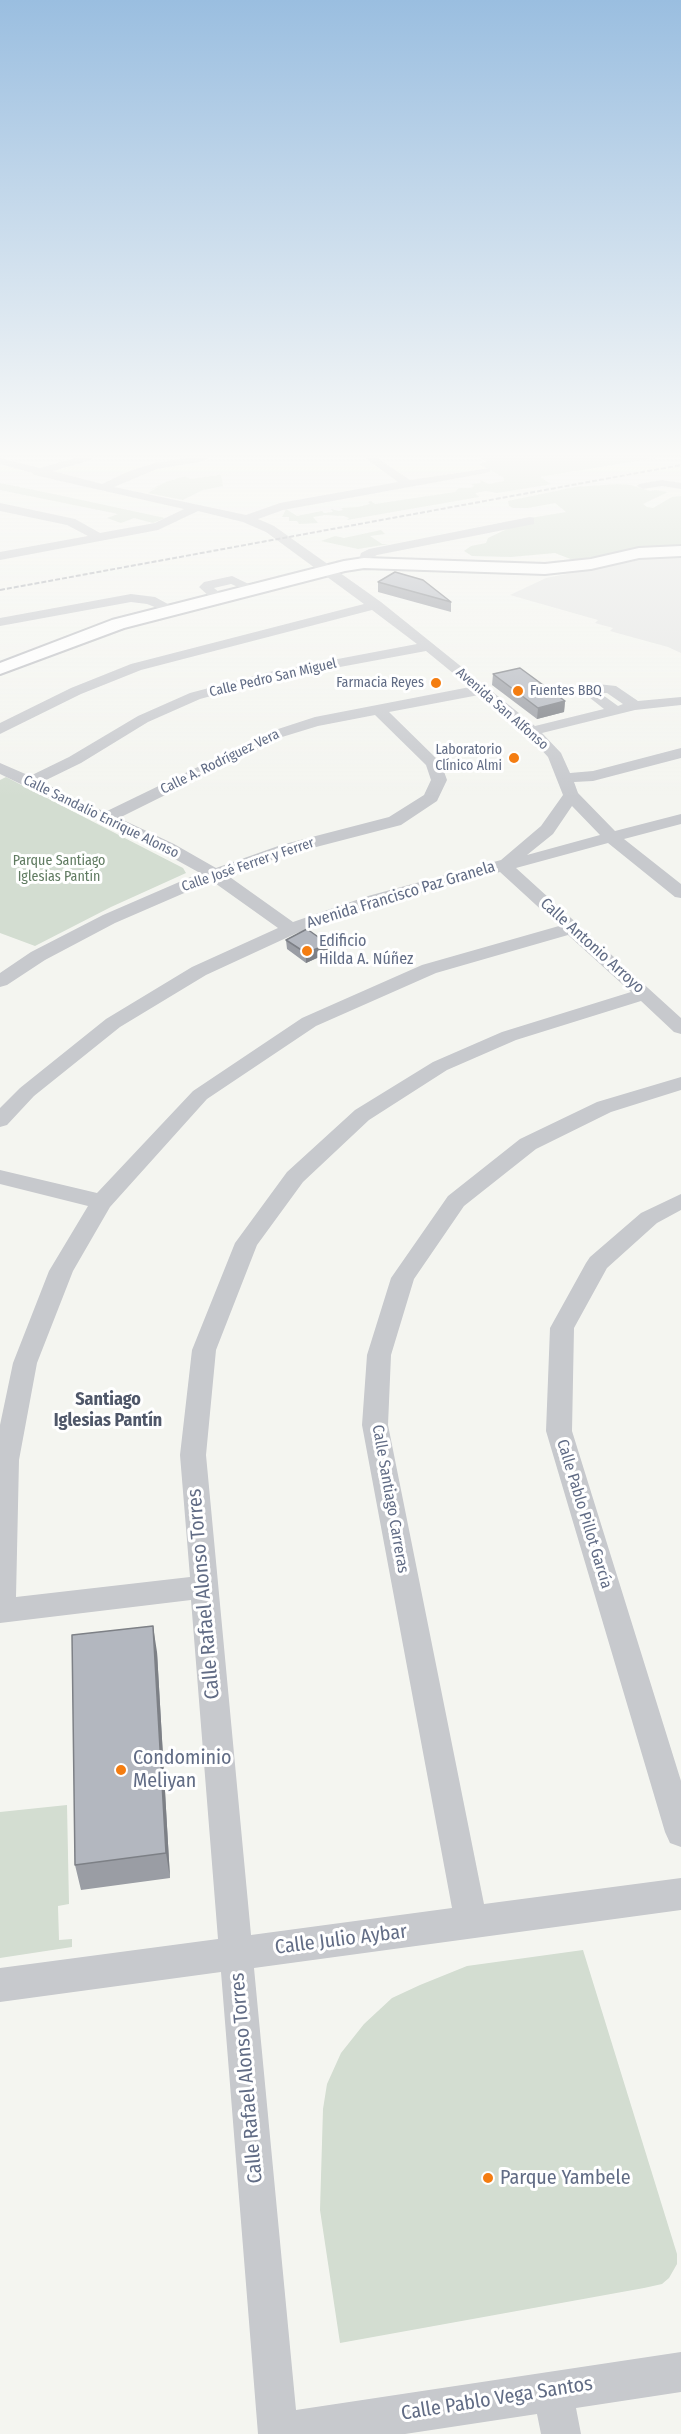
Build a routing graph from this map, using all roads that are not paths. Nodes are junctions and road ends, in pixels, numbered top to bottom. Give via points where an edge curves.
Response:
1 (317, 572) edge
2 (331, 572) edge
3 (376, 605) junction
4 (170, 609) junction
5 (0, 622) edge
6 (429, 646) junction
7 (0, 669) edge
8 (480, 690) junction
9 (681, 701) edge
10 (635, 706) junction
11 (378, 710) junction
12 (615, 711) junction
13 (0, 729) edge
14 (532, 731) junction
15 (681, 753) edge
16 (0, 768) edge
17 (566, 778) junction
18 (30, 782) junction
19 (571, 795) junction
20 (106, 818) junction
21 (681, 819) edge
22 (611, 837) junction
23 (503, 865) junction
24 (214, 874) junction
25 (681, 893) edge
26 (572, 928) junction
27 (291, 929) junction
28 (0, 981) edge
29 (644, 994) junction
30 (681, 1028) edge
31 (681, 1083) edge
32 (0, 1120) edge
33 (0, 1177) edge
34 (681, 1201) edge
35 (102, 1202) junction
36 (203, 1587) junction
37 (1, 1611) edge
38 (681, 1832) edge
39 (681, 1894) edge
40 (471, 1923) junction
41 (236, 1954) junction
42 (0, 1985) edge
43 (681, 2372) edge
44 (552, 2391) junction
45 (278, 2433) edge
46 (561, 2434) edge

1 - 4 main road
2 - 3 street, Avenida San Alfonso
3 - 6 street, Avenida San Alfonso
3 - 13 street via 136,667 76,691
4 - 5 street via 150,600 131,598
4 - 7 main road via 96,631
6 - 8 street, Avenida San Alfonso
6 - 18 street, Calle Pedro San Miguel via 269,676 195,696 143,719
8 - 11 street, Calle A. Rodríguez Vera
8 - 14 street, Avenida San Alfonso
9 - 10 street
10 - 12 street
10 - 12 street via 611,689 597,688 592,694
11 - 20 street, Calle A. Rodríguez Vera via 277,734
11 - 24 street, Calle José Ferrer y Ferrer via 434,763 438,780 431,798 395,821 287,849
12 - 14 street
14 - 17 street, Avenida San Alfonso via 555,756
15 - 17 street via 593,776
16 - 18 street, Calle Sandalio Enrique Alonso
17 - 19 street, Avenida San Alfonso
18 - 20 street, Calle Sandalio Enrique Alonso
19 - 22 street, Avenida San Alfonso
19 - 23 street, Avenida Francisco Paz Granela via 547,830
20 - 24 street, Calle Sandalio Enrique Alonso
21 - 22 street, Avenida Francisco Paz Granela
22 - 23 street, Avenida Francisco Paz Granela
22 - 25 street, Avenida San Alfonso
23 - 26 street, Calle Antonio Arroyo
23 - 27 street, Avenida Francisco Paz Granela via 374,900
24 - 27 street, Calle Sandalio Enrique Alonso
24 - 28 street, Calle José Ferrer y Ferrer via 109,919
26 - 29 street, Calle Antonio Arroyo
26 - 35 street via 429,969 309,1022 200,1095
27 - 32 street, Avenida Francisco Paz Granela via 199,971 113,1023 27,1092
29 - 30 street, Calle Antonio Arroyo
29 - 36 street, Calle Rafael Alonso Torres via 509,1036 440,1066 362,1115 288,1186 246,1244 204,1350 193,1455
31 - 40 street, Calle Santiago Carreras via 604,1107 528,1144 456,1202 403,1278 379,1355 375,1425
33 - 35 street
34 - 38 street, Calle Pablo Pillot García via 649,1218 598,1263 562,1328 559,1431
35 - 37 street via 61,1271 25,1363 6,1460
36 - 37 street
36 - 41 street, Calle Rafael Alonso Torres
39 - 40 street, Calle Julio Aybar
40 - 41 street, Calle Julio Aybar
41 - 42 street, Calle Julio Aybar
41 - 45 street, Calle Rafael Alonso Torres
43 - 44 street, Calle Pablo Vega Santos
44 - 45 street, Calle Pablo Vega Santos
44 - 46 street

